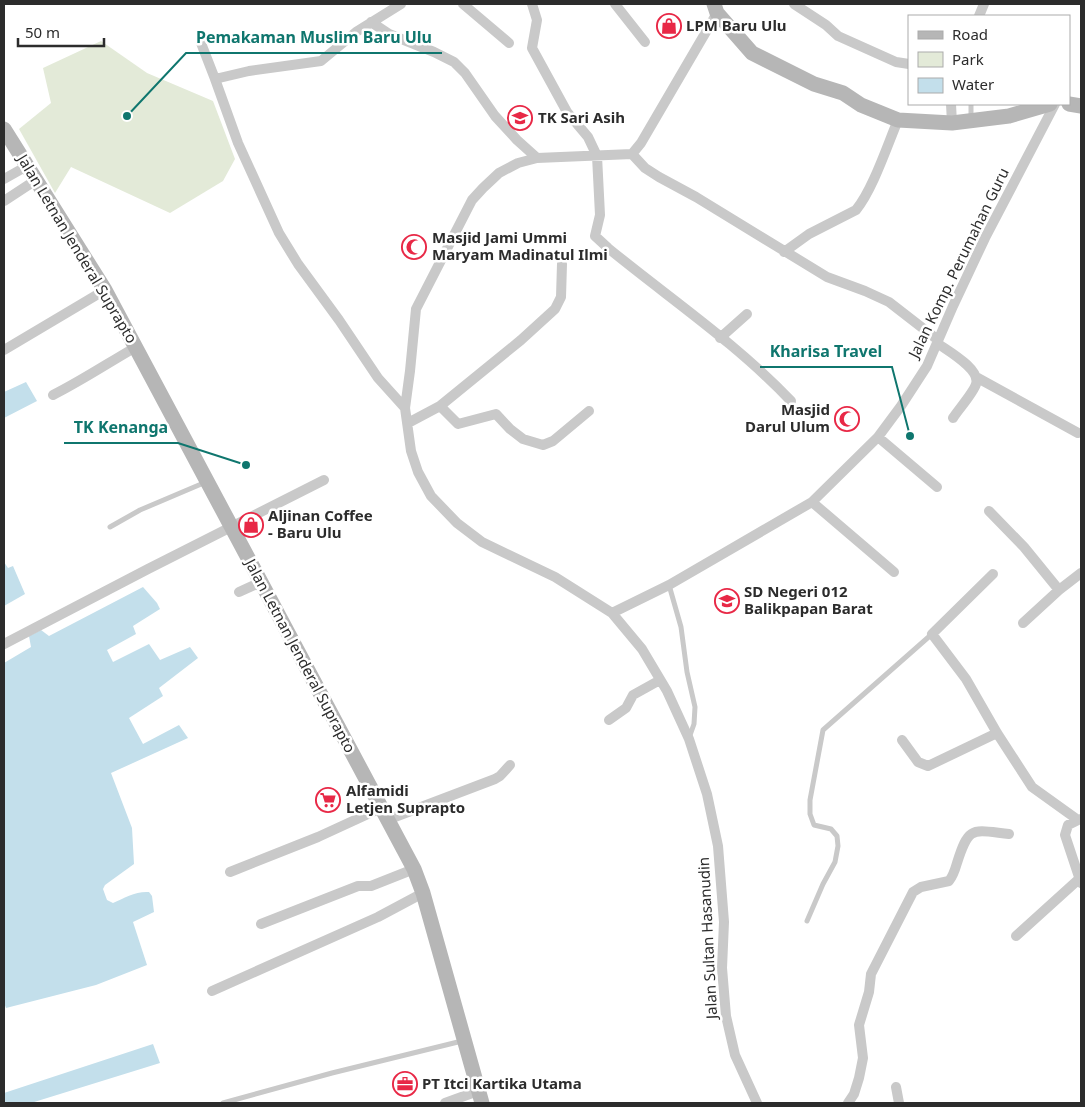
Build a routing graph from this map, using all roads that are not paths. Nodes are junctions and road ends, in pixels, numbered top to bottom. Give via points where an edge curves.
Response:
1 (401, 4) edge
2 (463, 4) edge
3 (532, 4) edge
4 (615, 4) edge
5 (794, 4) edge
6 (715, 8) edge
7 (372, 22) junction
8 (645, 42) dead end
9 (201, 44) dead end
10 (509, 44) dead end
11 (908, 64) edge
12 (215, 78) junction
13 (952, 105) edge
14 (971, 105) edge
15 (1046, 105) edge
16 (1054, 105) edge
17 (898, 120) junction
18 (970, 120) junction
19 (952, 123) junction
20 (4, 129) edge
21 (632, 154) junction
22 (597, 156) junction
23 (537, 158) junction
24 (27, 166) junction
25 (4, 179) edge
26 (36, 180) junction
27 (4, 201) edge
28 (784, 252) junction
29 (562, 264) dead end
30 (105, 290) junction
31 (748, 314) dead end
32 (720, 338) junction
33 (937, 342) junction
34 (136, 347) junction
35 (4, 350) edge
36 (976, 377) junction
37 (53, 395) dead end
38 (791, 401) dead end
39 (440, 406) junction
40 (405, 408) junction
41 (590, 411) dead end
42 (953, 418) dead end
43 (408, 423) junction
44 (1078, 433) dead end
45 (878, 437) junction
46 (324, 480) dead end
47 (207, 482) junction
48 (937, 487) dead end
49 (812, 502) junction
50 (989, 511) dead end
51 (110, 527) dead end
52 (231, 528) junction
53 (894, 572) dead end
54 (993, 574) dead end
55 (1081, 574) edge
56 (260, 582) junction
57 (669, 585) junction
58 (1058, 590) junction
59 (239, 592) dead end
60 (612, 613) junction
61 (1023, 623) dead end
62 (932, 634) junction
63 (4, 644) edge
64 (660, 680) junction
65 (609, 720) dead end
66 (997, 733) junction
67 (689, 739) junction
68 (902, 740) dead end
69 (510, 765) dead end
70 (384, 814) junction
71 (1080, 820) edge
72 (1009, 834) dead end
73 (414, 869) junction
74 (230, 872) dead end
75 (1080, 881) edge
76 (423, 893) junction
77 (806, 921) dead end
78 (262, 924) dead end
79 (1016, 936) dead end
80 (212, 991) dead end
81 (465, 1040) junction
82 (896, 1087) dead end
83 (480, 1097) edge
84 (223, 1103) edge
85 (445, 1103) edge
86 (757, 1103) edge
87 (848, 1103) edge
88 (899, 1103) edge

1 - 7 street
2 - 10 street
3 - 22 street via 537,20 532,48 567,112 588,137
4 - 8 street
5 - 11 street via 838,36 896,62
6 - 17 main road via 752,53
6 - 21 street via 646,135
7 - 12 street via 321,61
7 - 23 street via 389,34 454,62 495,116
9 - 12 street
12 - 40 street via 238,143 279,233 378,378
13 - 19 street
14 - 18 lane
15 - 18 main road via 1008,116
16 - 33 street, Jalan Komp. Perumahan Guru via 985,238
17 - 19 main road
17 - 28 street via 880,165 856,210 809,234
18 - 19 main road
20 - 24 main road, Jalan Letnan Jenderal Suprapto
21 - 22 street, Jalan Sultan Hasanudin
21 - 28 street via 645,168
22 - 23 street, Jalan Sultan Hasanudin
22 - 32 street via 600,215 596,236
23 - 40 street, Jalan Sultan Hasanudin via 518,163 499,174 472,200 416,309
24 - 25 street
24 - 26 main road, Jalan Letnan Jenderal Suprapto
26 - 27 street
26 - 30 main road, Jalan Letnan Jenderal Suprapto
28 - 33 street via 827,277 889,302
29 - 39 street via 562,296 555,309
30 - 34 main road, Jalan Letnan Jenderal Suprapto
30 - 35 street
31 - 32 street
32 - 38 street
33 - 36 street via 973,370
33 - 45 street, Jalan Komp. Perumahan Guru via 927,366
34 - 37 street
34 - 47 main road, Jalan Letnan Jenderal Suprapto
36 - 42 street via 976,384
36 - 44 street
39 - 41 street via 458,424 496,414 523,439 543,445 553,441
39 - 43 street
40 - 43 street, Jalan Sultan Hasanudin
43 - 60 street, Jalan Sultan Hasanudin via 411,451 418,472 432,496 456,523 482,542 555,577
45 - 48 street
45 - 49 street, Jalan Komp. Perumahan Guru
46 - 52 street
47 - 51 lane via 140,510
47 - 52 main road, Jalan Letnan Jenderal Suprapto
49 - 53 street
49 - 57 street, Jalan Komp. Perumahan Guru
50 - 58 street via 1024,547
52 - 56 main road, Jalan Letnan Jenderal Suprapto
52 - 63 street
54 - 62 street
55 - 58 street
56 - 59 street
56 - 70 main road, Jalan Letnan Jenderal Suprapto
57 - 60 street, Jalan Komp. Perumahan Guru
57 - 67 lane via 681,627 695,707
58 - 61 street
60 - 64 street, Jalan Sultan Hasanudin via 642,649
62 - 66 street via 966,679
62 - 77 lane via 823,730 810,814 814,825 831,829 837,836 838,846 836,862
64 - 65 street via 633,695 626,708
64 - 67 street, Jalan Sultan Hasanudin
66 - 68 street via 928,766 918,762
66 - 71 street via 1032,787
67 - 86 street, Jalan Sultan Hasanudin via 707,794 718,846 726,1016 734,1055
69 - 70 street via 495,779
70 - 73 main road, Jalan Letnan Jenderal Suprapto
70 - 74 street
71 - 75 street via 1068,825 1066,835
72 - 87 street via 972,832 964,842 954,874 948,881 920,887 913,892 871,974 859,1025 863,1058 854,1094
73 - 76 main road, Jalan Letnan Jenderal Suprapto
73 - 78 street via 371,886 358,886
75 - 79 street
76 - 80 street via 378,917
76 - 81 main road, Jalan Letnan Jenderal Suprapto
81 - 83 main road, Jalan Letnan Jenderal Suprapto
81 - 84 lane
82 - 88 street
83 - 85 street

